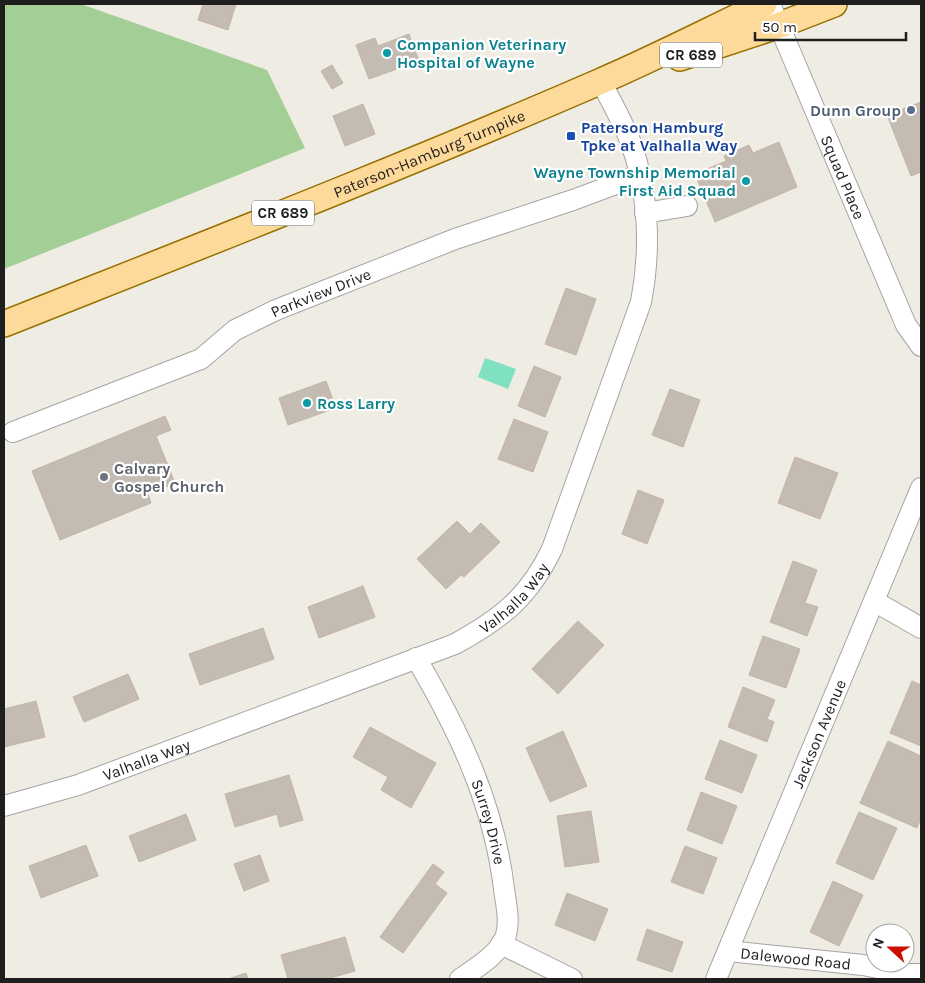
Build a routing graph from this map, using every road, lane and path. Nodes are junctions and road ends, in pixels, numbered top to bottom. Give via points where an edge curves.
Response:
1 (764, 4) edge
2 (834, 4) edge
3 (775, 14) edge
4 (601, 81) junction
5 (640, 175) junction
6 (687, 206) dead end
7 (645, 213) junction
8 (4, 324) edge
9 (921, 346) edge
10 (13, 432) dead end
11 (921, 488) edge
12 (874, 601) junction
13 (921, 628) edge
14 (416, 658) junction
15 (4, 806) edge
16 (500, 944) junction
17 (728, 951) junction
18 (921, 974) edge
19 (460, 979) edge
20 (572, 979) edge
21 (716, 979) edge

1 - 4 main road, Paterson-Hamburg Turnpike / CR 689
2 - 3 main road, Paterson-Hamburg Turnpike / CR 689
3 - 4 main road, Paterson-Hamburg Turnpike / CR 689 via 665,63
3 - 9 street, Squad Place via 906,325
4 - 5 street, Valhalla Way via 631,143
4 - 8 main road, Paterson-Hamburg Turnpike / CR 689
5 - 7 street, Valhalla Way
5 - 10 street, Parkview Drive via 455,239 276,310 235,330 201,359
6 - 7 street
7 - 14 street, Valhalla Way via 648,250 641,302 543,567 510,608 485,628 455,644
11 - 12 street, Jackson Avenue
12 - 13 street
12 - 17 street, Jackson Avenue
14 - 15 street, Valhalla Way via 78,785
14 - 16 street, Surrey Drive via 449,716 487,810 501,861 508,922 506,936
16 - 19 street, Surrey Drive via 497,950
16 - 20 street
17 - 18 street, Dalewood Road
17 - 21 street, Jackson Avenue

